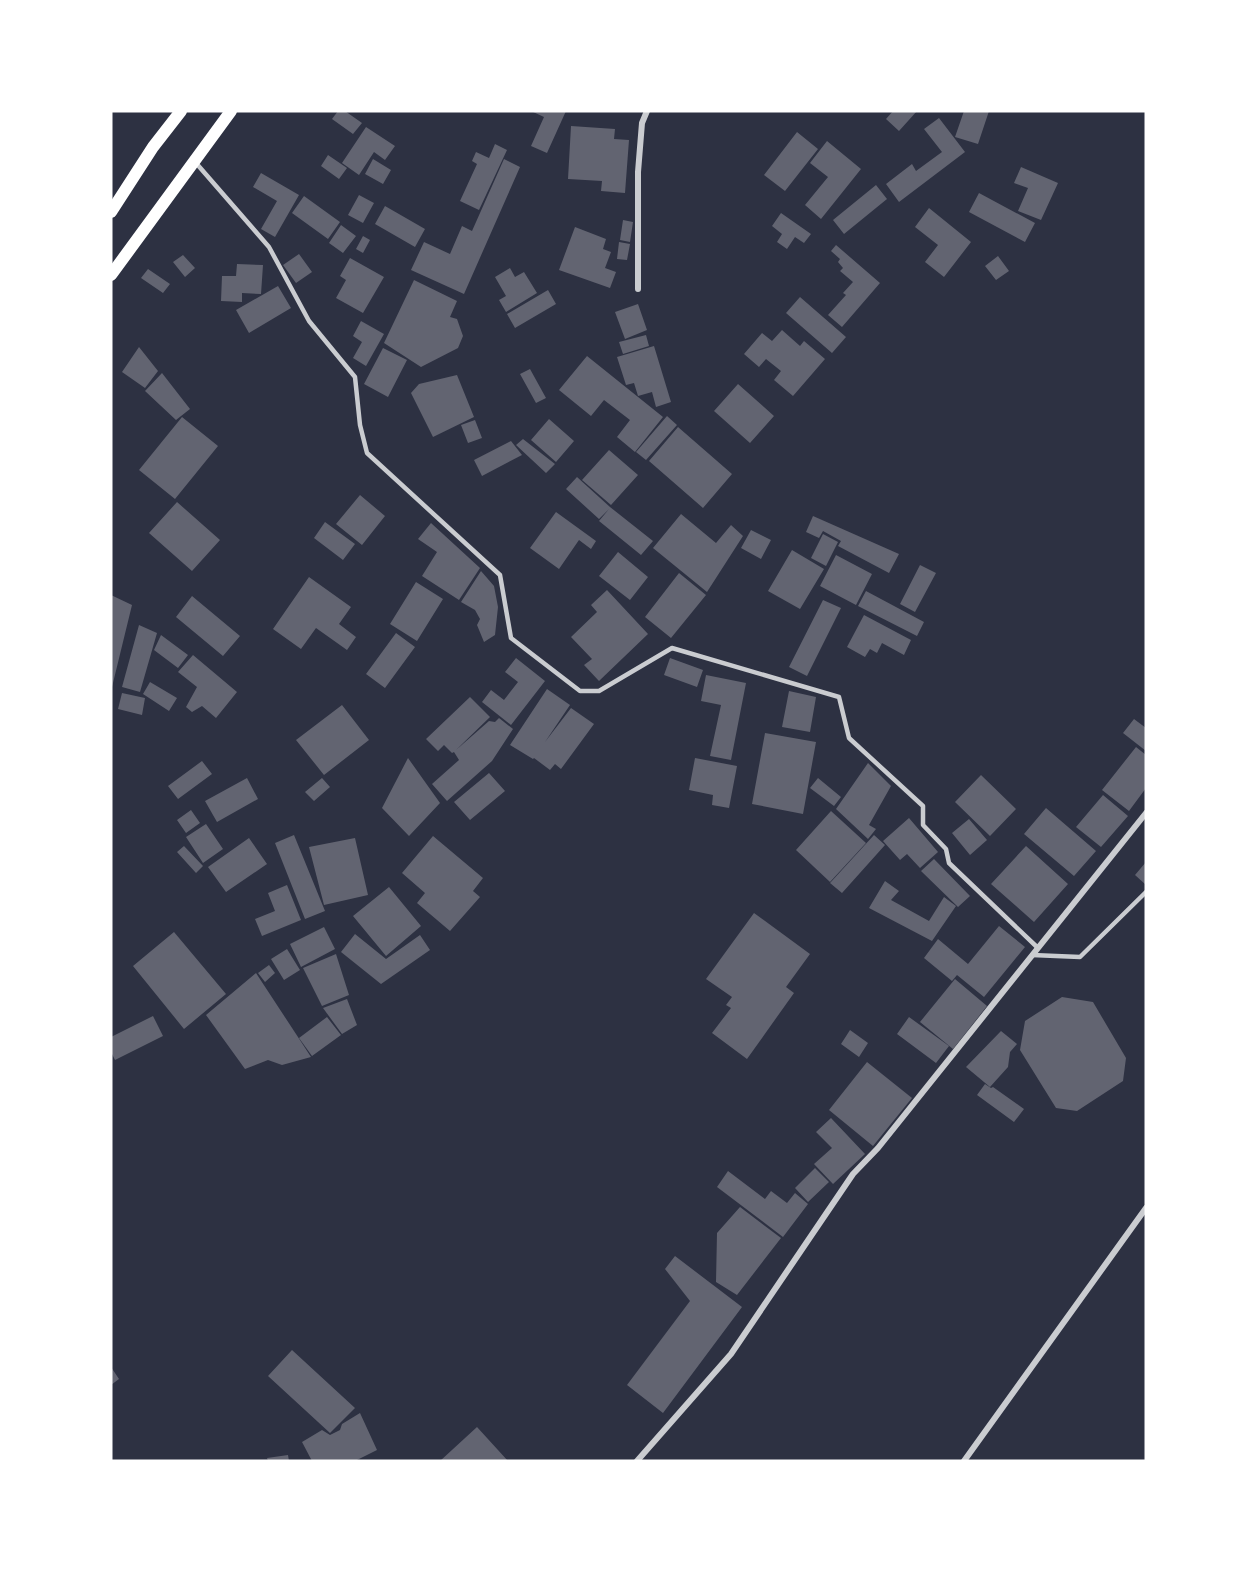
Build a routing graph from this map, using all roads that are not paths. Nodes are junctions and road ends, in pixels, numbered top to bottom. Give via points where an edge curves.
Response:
1 (181, 111) edge
2 (231, 111) edge
3 (647, 111) edge
4 (194, 161) junction
5 (111, 212) edge
6 (111, 275) edge
7 (638, 289) dead end
8 (1146, 813) edge
9 (1146, 892) edge
10 (1038, 948) junction
11 (1032, 955) junction
12 (1146, 1208) edge
13 (637, 1461) edge
14 (964, 1461) edge

1 - 5 main road
2 - 4 main road
3 - 7 street via 642,123 638,172
4 - 6 main road
4 - 10 lane via 269,247 309,321 355,377 367,453 500,575 511,638 580,691 599,691 672,648 839,697 849,738 923,806 923,825 946,849 949,863
8 - 10 street
9 - 11 lane via 1080,957
10 - 11 street
11 - 13 street via 853,1174 731,1354
12 - 14 street

